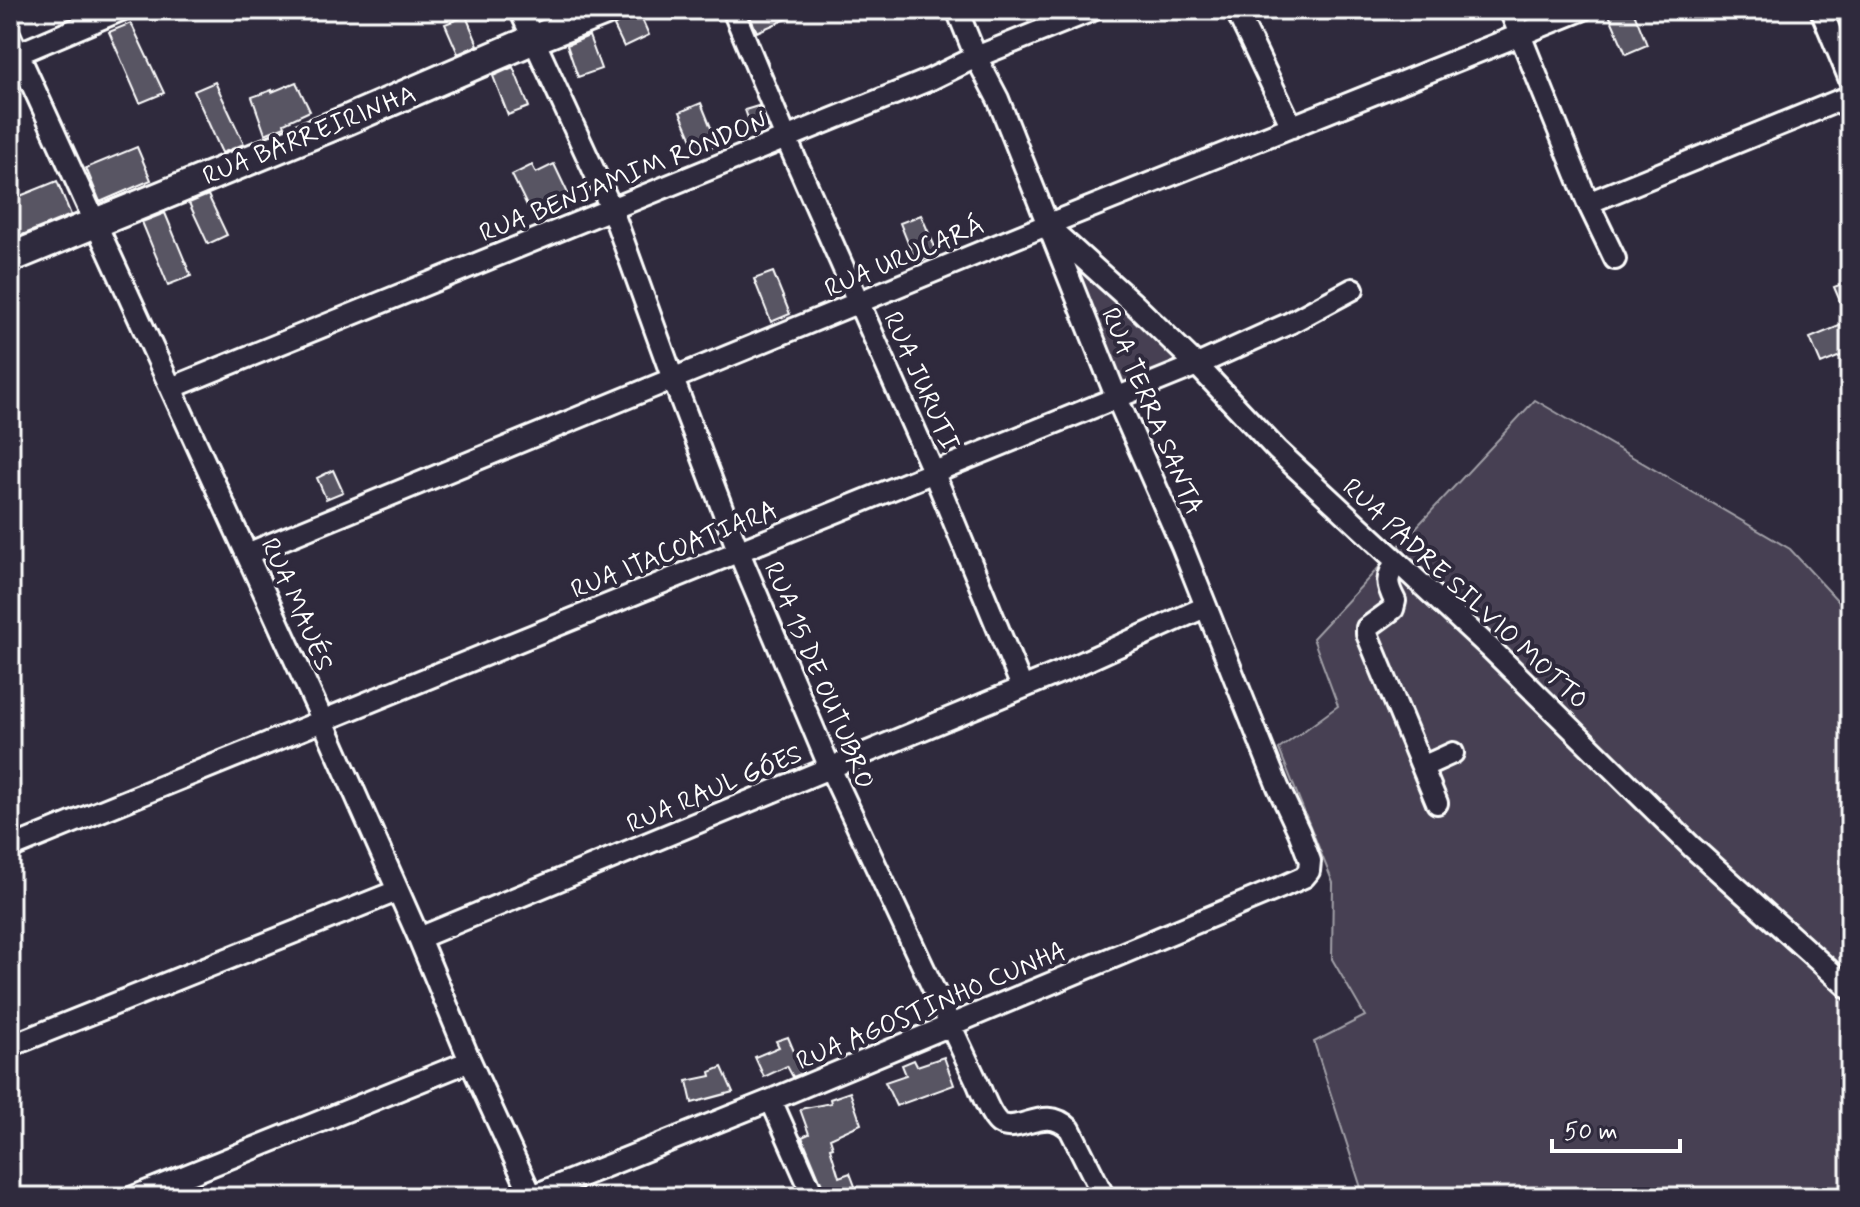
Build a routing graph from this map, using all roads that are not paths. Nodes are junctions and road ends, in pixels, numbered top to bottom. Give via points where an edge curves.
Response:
1 (121, 10) edge
2 (520, 10) edge
3 (608, 10) edge
4 (733, 10) edge
5 (957, 10) edge
6 (1093, 10) edge
7 (1236, 10) edge
8 (1510, 10) edge
9 (1582, 10) edge
10 (1821, 10) edge
11 (1521, 35) junction
12 (532, 40) junction
13 (13, 48) edge
14 (976, 57) junction
15 (1850, 80) edge
16 (1850, 96) edge
17 (1292, 127) junction
18 (786, 138) junction
19 (1588, 203) junction
20 (612, 210) junction
21 (94, 223) junction
22 (1050, 226) junction
23 (10, 258) edge
24 (1615, 259) dead end
25 (1353, 289) dead end
26 (859, 303) junction
27 (1197, 365) junction
28 (673, 379) junction
29 (171, 388) junction
30 (1116, 396) junction
31 (933, 471) junction
32 (738, 550) junction
33 (247, 554) junction
34 (1396, 561) junction
35 (1205, 607) junction
36 (1022, 687) junction
37 (323, 721) junction
38 (1453, 753) dead end
39 (1422, 767) junction
40 (830, 768) junction
41 (1437, 803) dead end
42 (1299, 832) joint
43 (10, 848) edge
44 (397, 891) junction
45 (419, 938) junction
46 (1850, 989) edge
47 (949, 1026) junction
48 (10, 1046) edge
49 (470, 1061) junction
50 (771, 1100) junction
51 (532, 1196) edge
52 (133, 1197) edge
53 (814, 1197) edge
54 (1104, 1197) edge

1 - 13 street
2 - 12 street, RUA 15 DE OUTUBRO
3 - 12 street, RUA BARREIRINHA
4 - 18 street, RUA JURUTI
5 - 14 street, RUA TERRA SANTA
6 - 14 street, RUA BENJAMIM RONDON
7 - 17 street
8 - 11 street
9 - 11 street, RUA URUCARÁ
10 - 15 street
11 - 17 street, RUA URUCARÁ
11 - 19 street
12 - 20 street, RUA 15 DE OUTUBRO
12 - 21 street, RUA BARREIRINHA
13 - 21 street, RUA MAUÉS
14 - 18 street, RUA BENJAMIM RONDON
14 - 22 street, RUA TERRA SANTA
16 - 19 street
17 - 22 street, RUA URUCARÁ
18 - 20 street, RUA BENJAMIM RONDON
18 - 26 street, RUA JURUTI
19 - 24 street
20 - 28 street, RUA 15 DE OUTUBRO
20 - 29 street, RUA BENJAMIM RONDON
21 - 23 street, RUA BARREIRINHA
21 - 29 street, RUA MAUÉS
22 - 26 street, RUA URUCARÁ
22 - 27 street, RUA PADRE SILVIO MOTTO
22 - 30 street, RUA TERRA SANTA
25 - 27 street, RUA ITACOATIARA
26 - 28 street, RUA URUCARÁ
26 - 31 street, RUA JURUTI
27 - 30 street, RUA ITACOATIARA
27 - 34 street, RUA PADRE SILVIO MOTTO via 1277,450
28 - 32 street, RUA 15 DE OUTUBRO
28 - 33 street, RUA URUCARÁ
29 - 33 street, RUA MAUÉS
30 - 31 street, RUA ITACOATIARA
30 - 35 street, RUA TERRA SANTA
31 - 32 street, RUA ITACOATIARA
31 - 36 street, RUA JURUTI
32 - 37 street, RUA ITACOATIARA
32 - 40 street, RUA 15 DE OUTUBRO
33 - 37 street, RUA MAUÉS
34 - 39 street via 1387,586 1393,609 1367,628 1367,634
34 - 46 street, RUA PADRE SILVIO MOTTO via 1692,847
35 - 36 street, RUA RAUL GÓES
35 - 42 street, RUA TERRA SANTA
36 - 40 street, RUA RAUL GÓES
37 - 43 street, RUA ITACOATIARA
37 - 44 street, RUA MAUÉS
38 - 39 street
39 - 41 street
40 - 45 street, RUA RAUL GÓES
40 - 47 street, RUA 15 DE OUTUBRO
42 - 47 street, RUA AGOSTINHO CUNHA via 1310,861 1304,877
44 - 45 street, RUA MAUÉS
44 - 48 street
45 - 49 street, RUA MAUÉS
47 - 50 street, RUA AGOSTINHO CUNHA
47 - 54 street, RUA 15 DE OUTUBRO via 1000,1124 1047,1119 1064,1123
49 - 51 street, RUA MAUÉS
49 - 52 street
50 - 51 street, RUA AGOSTINHO CUNHA
50 - 53 street

